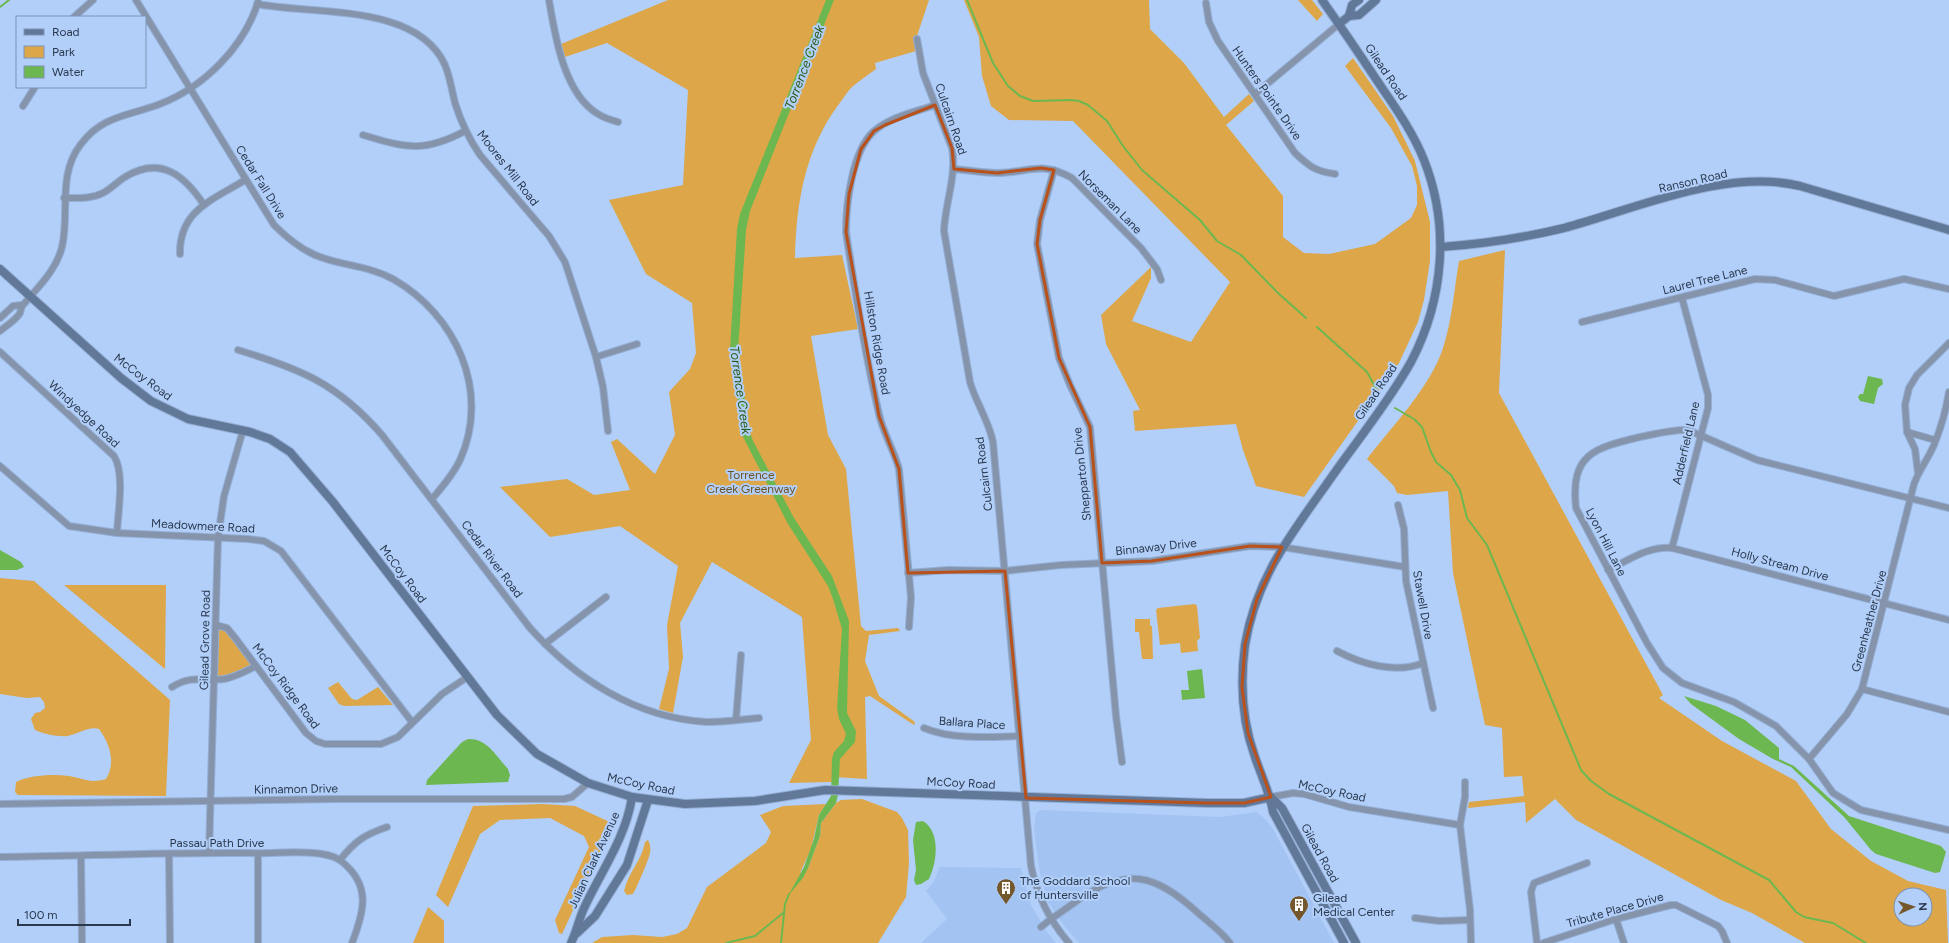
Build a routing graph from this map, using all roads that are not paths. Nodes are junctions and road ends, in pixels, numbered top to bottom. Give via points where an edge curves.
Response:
1 (93, 0) edge
2 (136, 0) edge
3 (549, 0) edge
4 (1322, 0) edge
5 (1360, 0) edge
6 (1376, 0) edge
7 (257, 2) edge
8 (1206, 3) dead end
9 (75, 16) edge
10 (146, 16) edge
11 (146, 16) edge
12 (1349, 16) junction
13 (1339, 24) junction
14 (917, 39) dead end
15 (190, 87) junction
16 (34, 88) edge
17 (1255, 94) junction
18 (935, 105) junction
19 (23, 106) dead end
20 (618, 122) dead end
21 (465, 131) junction
22 (363, 135) dead end
23 (954, 169) junction
24 (1054, 170) junction
25 (1335, 174) dead end
26 (245, 180) junction
27 (64, 198) junction
28 (204, 205) junction
29 (1949, 230) edge
30 (1441, 247) junction
31 (180, 254) dead end
32 (0, 269) edge
33 (1161, 280) dead end
34 (1949, 289) edge
35 (32, 297) junction
36 (1682, 298) junction
37 (22, 306) junction
38 (0, 318) edge
39 (1582, 322) dead end
40 (0, 331) edge
41 (1949, 343) edge
42 (637, 344) dead end
43 (238, 350) dead end
44 (0, 352) edge
45 (596, 357) junction
46 (1949, 392) edge
47 (243, 430) junction
48 (608, 431) dead end
49 (1907, 432) junction
50 (1700, 436) junction
51 (1936, 440) junction
52 (0, 466) edge
53 (1918, 473) junction
54 (1911, 498) junction
55 (432, 499) junction
56 (1398, 505) dead end
57 (1949, 508) edge
58 (117, 533) junction
59 (218, 537) junction
60 (1282, 547) junction
61 (1672, 548) junction
62 (1102, 563) junction
63 (1405, 567) junction
64 (1608, 570) junction
65 (1005, 571) junction
66 (908, 573) junction
67 (606, 598) dead end
68 (1885, 603) junction
69 (1949, 620) edge
70 (216, 625) junction
71 (908, 627) dead end
72 (545, 644) junction
73 (1337, 651) dead end
74 (741, 655) dead end
75 (1423, 663) junction
76 (256, 666) junction
77 (466, 678) junction
78 (215, 679) junction
79 (172, 687) dead end
80 (1862, 689) junction
81 (1433, 708) dead end
82 (1949, 712) edge
83 (759, 718) dead end
84 (736, 720) junction
85 (412, 722) junction
86 (924, 728) dead end
87 (1019, 736) junction
88 (1809, 759) junction
89 (1122, 762) dead end
90 (1465, 782) dead end
91 (588, 783) junction
92 (632, 797) junction
93 (1271, 797) junction
94 (1026, 798) junction
95 (212, 800) junction
96 (648, 800) junction
97 (0, 804) edge
98 (1460, 825) junction
99 (387, 827) dead end
100 (1949, 830) edge
101 (209, 853) junction
102 (169, 854) junction
103 (258, 854) junction
104 (81, 856) junction
105 (0, 857) edge
106 (340, 860) junction
107 (1588, 863) dead end
108 (1415, 918) dead end
109 (1050, 919) junction
110 (1616, 919) junction
111 (1470, 920) junction
112 (1041, 927) dead end
113 (576, 933) junction
114 (82, 943) edge
115 (170, 943) edge
116 (258, 943) edge
117 (352, 943) edge
118 (571, 943) edge
119 (1069, 943) edge
120 (1230, 943) edge
121 (1344, 943) edge
122 (1356, 943) edge
123 (1471, 943) edge
124 (1536, 943) edge
125 (1543, 943) edge
126 (1624, 943) edge
127 (1727, 943) edge

1 - 9 street
2 - 11 street, Cedar Fall Drive
3 - 20 street via 560,53 575,90 583,102 597,114
4 - 13 main road, Gilead Road
5 - 12 main road via 1352,5
6 - 12 main road via 1359,15
7 - 15 street via 245,30 230,53 207,76
7 - 21 street, Moores Mill Road via 294,10 343,13 393,22 409,28 430,43 445,64
8 - 17 street, Hunters Pointe Drive via 1209,22 1216,37
10 - 15 street, Cedar Fall Drive
12 - 13 main road
13 - 17 street
13 - 30 main road, Gilead Road via 1404,120 1424,159 1437,205
14 - 18 street, Culcairn Road via 920,62
15 - 26 street, Cedar Fall Drive
15 - 27 street via 160,104 113,118 93,131 80,145 70,163
16 - 19 street
17 - 25 street, Hunters Pointe Drive via 1295,153 1319,172
18 - 23 street, Culcairn Road via 952,148
18 - 66 street, Hillston Ridge Road via 874,131 857,161 846,214 846,232 870,371 882,425 899,469
21 - 22 street via 419,148 397,146
21 - 45 street, Moores Mill Road via 480,155 560,252
23 - 24 street, Norseman Lane via 997,173 1041,168
23 - 65 street, Culcairn Road via 944,220 946,248 970,382 991,433
24 - 33 street, Norseman Lane via 1072,178 1083,188 1140,248 1157,269
24 - 62 street, Shepparton Drive via 1040,220 1038,244 1059,358 1090,427
26 - 28 street
26 - 55 street, Cedar Fall Drive via 274,225 291,241 316,255 362,266 392,279 431,308 454,338 468,371 472,397 471,420 460,460
27 - 28 street via 104,193 134,172 155,169 178,175 192,187
27 - 35 street via 61,249 50,272
28 - 31 street via 186,222
29 - 30 main road, Ranson Road via 1800,186 1783,182 1756,181 1688,192 1564,228 1516,239
30 - 60 main road, Gilead Road via 1434,304 1411,361
32 - 35 main road, McCoy Road
34 - 36 street, Laurel Tree Lane via 1904,279 1834,296 1775,280 1755,279
35 - 37 street
35 - 47 main road, McCoy Road via 116,373 152,401 188,419
36 - 39 street, Laurel Tree Lane
36 - 50 street, Adderfield Lane via 1708,395 1708,408
37 - 38 street via 13,306
37 - 40 street via 20,314
41 - 49 street, Greenheather Drive via 1917,375 1909,388 1904,405
42 - 45 street
43 - 55 street, Cedar River Road via 292,368 344,398 370,422
44 - 58 street, Windyedge Road via 114,456 120,473
45 - 48 street, Moores Mill Road via 603,387
46 - 51 street, Greenheather Drive
47 - 59 street, Gilead Grove Road via 226,488
47 - 77 main road, McCoy Road via 281,445 299,460
49 - 51 street
49 - 53 street, Greenheather Drive via 1915,449
50 - 54 street, Lyon Hill Lane via 1758,460
50 - 61 street, Adderfield Lane
50 - 64 street, Lyon Hill Lane via 1688,430 1676,429 1608,444 1586,459 1576,474 1576,508
51 - 53 street, Greenheather Drive
52 - 58 street, Meadowmere Road via 62,522 69,526
53 - 54 street, Greenheather Drive
54 - 57 street, Lyon Hill Lane
54 - 68 street, Greenheather Drive
55 - 72 street, Cedar River Road
56 - 63 street, Stawell Drive via 1404,529
58 - 59 street, Meadowmere Road
59 - 70 street, Gilead Grove Road
59 - 85 street, Meadowmere Road via 264,541 281,551
60 - 62 street, Binnaway Drive via 1250,546 1152,561
60 - 63 street, Binnaway Drive
60 - 93 main road, Gilead Road via 1264,580 1255,605 1246,644 1242,687 1248,733
61 - 64 street, Holly Stream Drive via 1660,547 1646,551
61 - 68 street, Holly Stream Drive
62 - 65 street, Binnaway Drive
62 - 89 street, Shepparton Drive
63 - 75 street, Stawell Drive
64 - 88 street, Lyon Hill Lane via 1663,668 1682,683 1734,702 1776,726
65 - 66 street, Binnaway Drive via 948,570
65 - 87 street, Culcairn Road
66 - 71 street, Hillston Ridge Road
67 - 72 street
68 - 69 street, Holly Stream Drive
68 - 80 street, Greenheather Drive
70 - 76 street, McCoy Ridge Road via 227,628
70 - 78 street, Gilead Grove Road
72 - 84 street, Cedar River Road via 566,665 589,682 643,709 706,722
73 - 75 street via 1353,659 1383,666 1403,668
74 - 84 street
75 - 81 street, Stawell Drive
76 - 78 street via 234,676
76 - 85 street, McCoy Ridge Road via 306,733 316,741 325,744 381,744 398,737
77 - 85 street, McCoy Ridge Road via 442,694
77 - 91 main road, McCoy Road via 523,742 553,764
78 - 79 street via 189,679
78 - 95 street, Gilead Grove Road
80 - 82 street
80 - 88 street, Greenheather Drive via 1847,714
83 - 84 street, Cedar River Road
86 - 87 street, Ballara Place via 941,734
87 - 94 street, Culcairn Road
88 - 100 street, Lyon Hill Lane via 1833,793 1861,810
90 - 98 street
91 - 92 main road, McCoy Road
91 - 95 street, Kinnamon Drive via 572,797 564,799
92 - 96 main road, McCoy Road
92 - 113 main road, Julian Clark Avenue via 630,812 609,861 584,907
93 - 94 main road, McCoy Road via 1244,803 1207,804
93 - 98 street, McCoy Road via 1304,794 1349,807
93 - 121 main road, Gilead Road via 1273,812
93 - 122 main road, Gilead Road via 1282,808
94 - 96 main road, McCoy Road via 825,790 716,804
94 - 109 street, Culcairn Road via 1034,879 1037,892
95 - 97 street, Kinnamon Drive
95 - 101 street, Gilead Grove Road
96 - 113 main road, Julian Clark Avenue via 627,865 595,916
98 - 111 street
99 - 106 street via 363,837
101 - 102 street, Passau Path Drive
101 - 103 street, Passau Path Drive
102 - 104 street, Passau Path Drive
102 - 115 street
103 - 106 street, Passau Path Drive via 321,854
103 - 116 street
104 - 105 street, Passau Path Drive
104 - 114 street
106 - 117 street, Passau Path Drive via 356,877 363,898 361,920
107 - 124 street via 1534,883 1531,892
108 - 111 street via 1439,921
109 - 112 street
109 - 119 street, Culcairn Road
109 - 120 street via 1106,883 1143,879 1177,895
110 - 125 street, Tribute Place Drive
110 - 126 street
110 - 127 street, Tribute Place Drive via 1662,906 1676,905 1718,926
111 - 123 street
113 - 118 main road, Julian Clark Avenue

